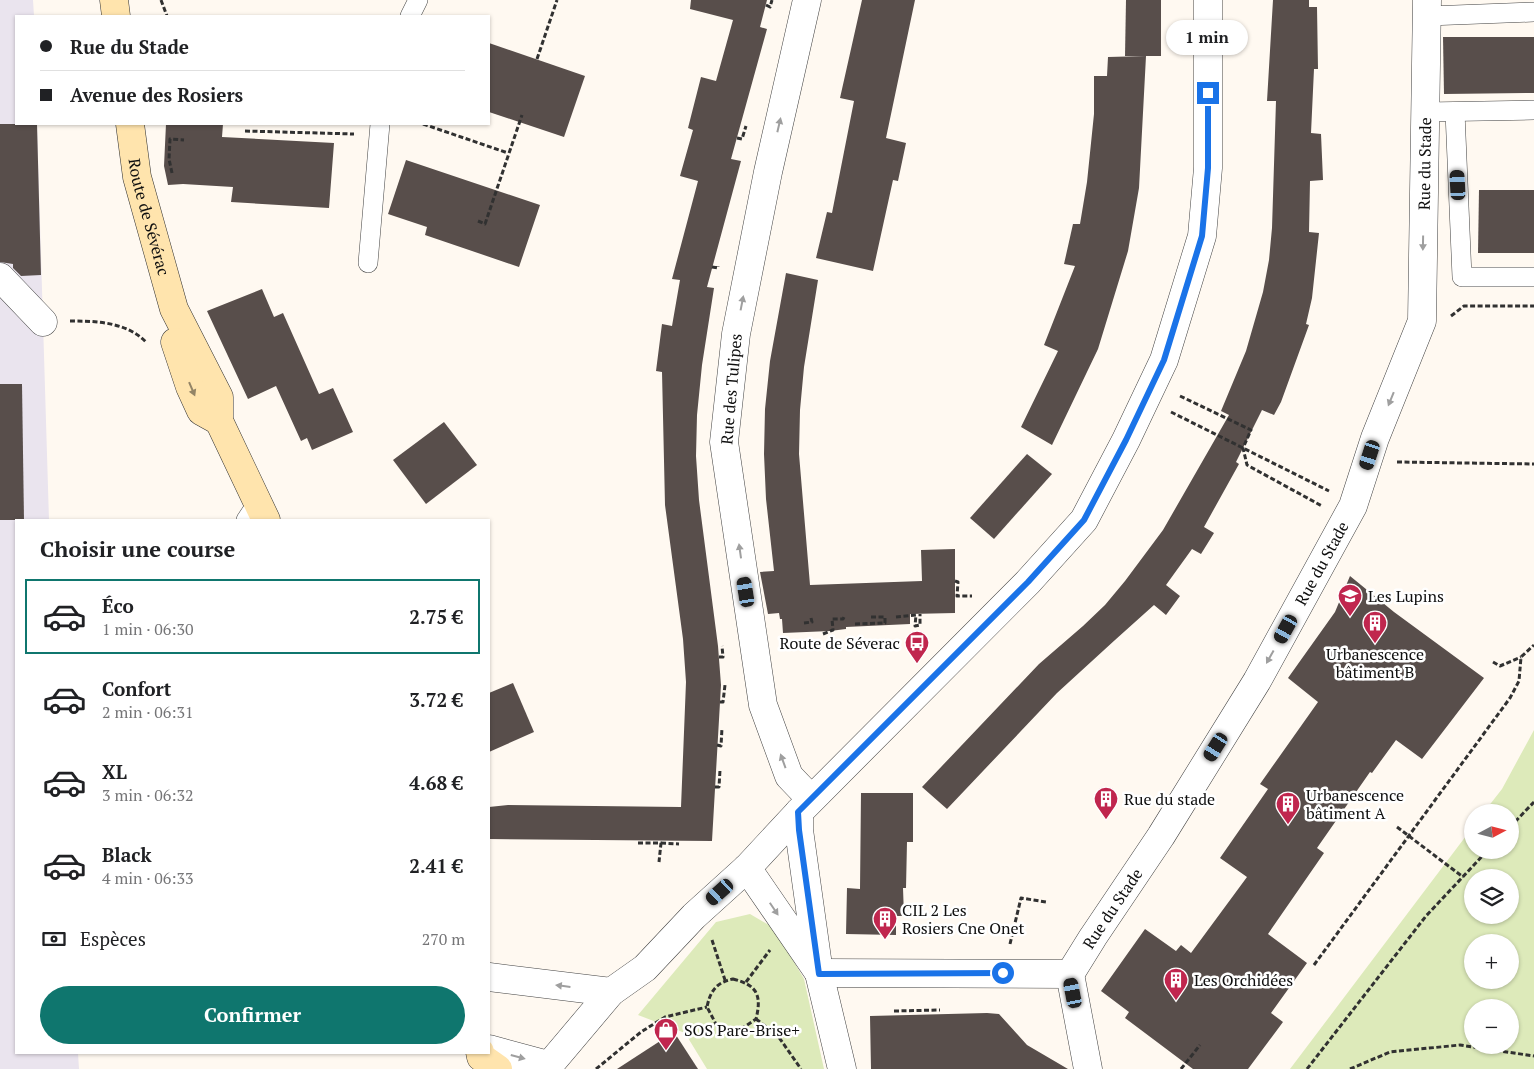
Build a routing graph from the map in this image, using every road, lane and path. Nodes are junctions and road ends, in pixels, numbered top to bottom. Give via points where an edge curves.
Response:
1 (114, 0) edge
2 (161, 0) edge
3 (418, 0) edge
4 (557, 0) edge
5 (807, 0) edge
6 (1208, 0) edge
7 (772, 2) edge
8 (766, 5) dead end
9 (1427, 8) edge
10 (1534, 12) edge
11 (116, 15) edge
12 (167, 15) edge
13 (410, 15) edge
14 (537, 59) dead end
15 (1534, 110) edge
16 (1426, 112) junction
17 (1454, 112) junction
18 (522, 115) dead end
19 (747, 122) dead end
20 (130, 125) edge
21 (426, 125) edge
22 (380, 129) edge
23 (245, 131) dead end
24 (737, 138) dead end
25 (184, 140) dead end
26 (508, 153) junction
27 (172, 173) dead end
28 (478, 221) dead end
29 (368, 263) dead end
30 (718, 265) dead end
31 (712, 267) dead end
32 (0, 277) edge
33 (1534, 277) edge
34 (1534, 306) edge
35 (1444, 320) dead end
36 (43, 322) dead end
37 (1177, 395) dead end
38 (1186, 419) dead end
39 (1244, 448) junction
40 (1390, 462) dead end
41 (1534, 464) edge
42 (1302, 478) dead end
43 (1324, 507) dead end
44 (257, 514) edge
45 (955, 582) dead end
46 (967, 596) dead end
47 (920, 614) dead end
48 (870, 616) dead end
49 (844, 617) dead end
50 (896, 617) dead end
51 (811, 618) dead end
52 (804, 623) dead end
53 (855, 624) dead end
54 (823, 634) dead end
55 (1534, 645) edge
56 (723, 653) dead end
57 (719, 657) dead end
58 (1521, 657) junction
59 (1493, 662) dead end
60 (725, 685) dead end
61 (720, 702) dead end
62 (722, 728) dead end
63 (717, 745) dead end
64 (720, 770) dead end
65 (715, 786) dead end
66 (1534, 802) edge
67 (805, 805) junction
68 (1519, 818) edge
69 (1397, 827) dead end
70 (1408, 835) junction
71 (638, 843) dead end
72 (661, 843) junction
73 (679, 844) dead end
74 (1479, 859) edge
75 (660, 862) dead end
76 (747, 868) junction
77 (1463, 876) junction
78 (1046, 902) dead end
79 (709, 933) dead end
80 (771, 948) dead end
81 (1008, 951) dead end
82 (1314, 965) dead end
83 (819, 974) junction
84 (1070, 974) junction
85 (490, 977) edge
86 (725, 980) junction
87 (746, 982) junction
88 (611, 992) junction
89 (707, 1006) junction
90 (940, 1010) dead end
91 (894, 1011) dead end
92 (756, 1019) junction
93 (1200, 1045) dead end
94 (1534, 1056) edge
95 (484, 1059) edge
96 (547, 1067) edge
97 (596, 1069) edge
98 (801, 1069) edge
99 (842, 1069) edge
100 (1088, 1069) edge
101 (1181, 1069) edge
102 (1307, 1069) edge
103 (1350, 1069) edge

1 - 11 main road
2 - 12 path
3 - 13 lane
4 - 14 path
67 -> 5 street, Rue des Tulipes via 788,776 763,705 724,442 736,334
6 - 67 street via 1208,168 1202,236 1164,360 1144,406 1084,520 1028,582
7 - 8 path via 770,7
9 - 10 lane
9 - 16 street, Rue du Stade
15 - 17 lane
16 - 17 lane
16 -> 84 street, Rue du Stade via 1422,321 1375,438 1353,506 1257,681
17 - 33 lane via 1462,277
18 - 26 path
19 - 24 path via 742,139
20 - 44 main road, Route de Sévérac via 137,177 174,309 174,338 201,411 219,421
21 - 26 path
22 - 23 path
22 - 29 lane
25 - 27 path via 170,139
26 - 28 path via 485,224
30 - 31 path via 718,268
32 - 36 street
34 - 35 path via 1464,306
37 - 39 path via 1251,430
38 - 39 path
39 - 42 path
39 - 43 path via 1247,465
40 - 41 path
45 - 46 path via 958,582 957,596
47 - 50 path via 920,626 915,626 916,616
48 - 53 path via 885,617 885,622
49 - 54 path via 832,619 833,630
51 - 52 path via 812,622
55 - 58 path
56 - 57 path via 723,657
58 - 59 path via 1500,666
58 - 70 path via 1519,681 1510,698
60 - 61 path via 724,699
62 - 63 path via 721,746
64 - 65 path via 719,787
66 - 68 path
67 - 76 street
67 - 83 street via 799,830
69 - 70 path
70 - 77 path
70 - 82 path
71 - 72 path
72 - 73 path
72 - 75 path
74 - 77 path
76 -> 83 street
76 - 88 street via 694,916 645,968
77 - 102 path via 1426,916
78 - 81 path via 1021,898
79 - 86 path
80 - 87 path
83 - 84 street
83 - 99 street
84 - 100 street
88 -> 85 street
86 - 87 path
86 - 89 path via 710,992
87 - 92 path via 756,992 760,1005
88 - 96 street
89 - 92 path via 717,1026 738,1032
89 - 97 path via 665,1018 641,1032
90 - 91 path
92 - 98 path via 778,1036
93 - 101 path
94 - 103 path via 1460,1045 1390,1052
95 -> 96 street

